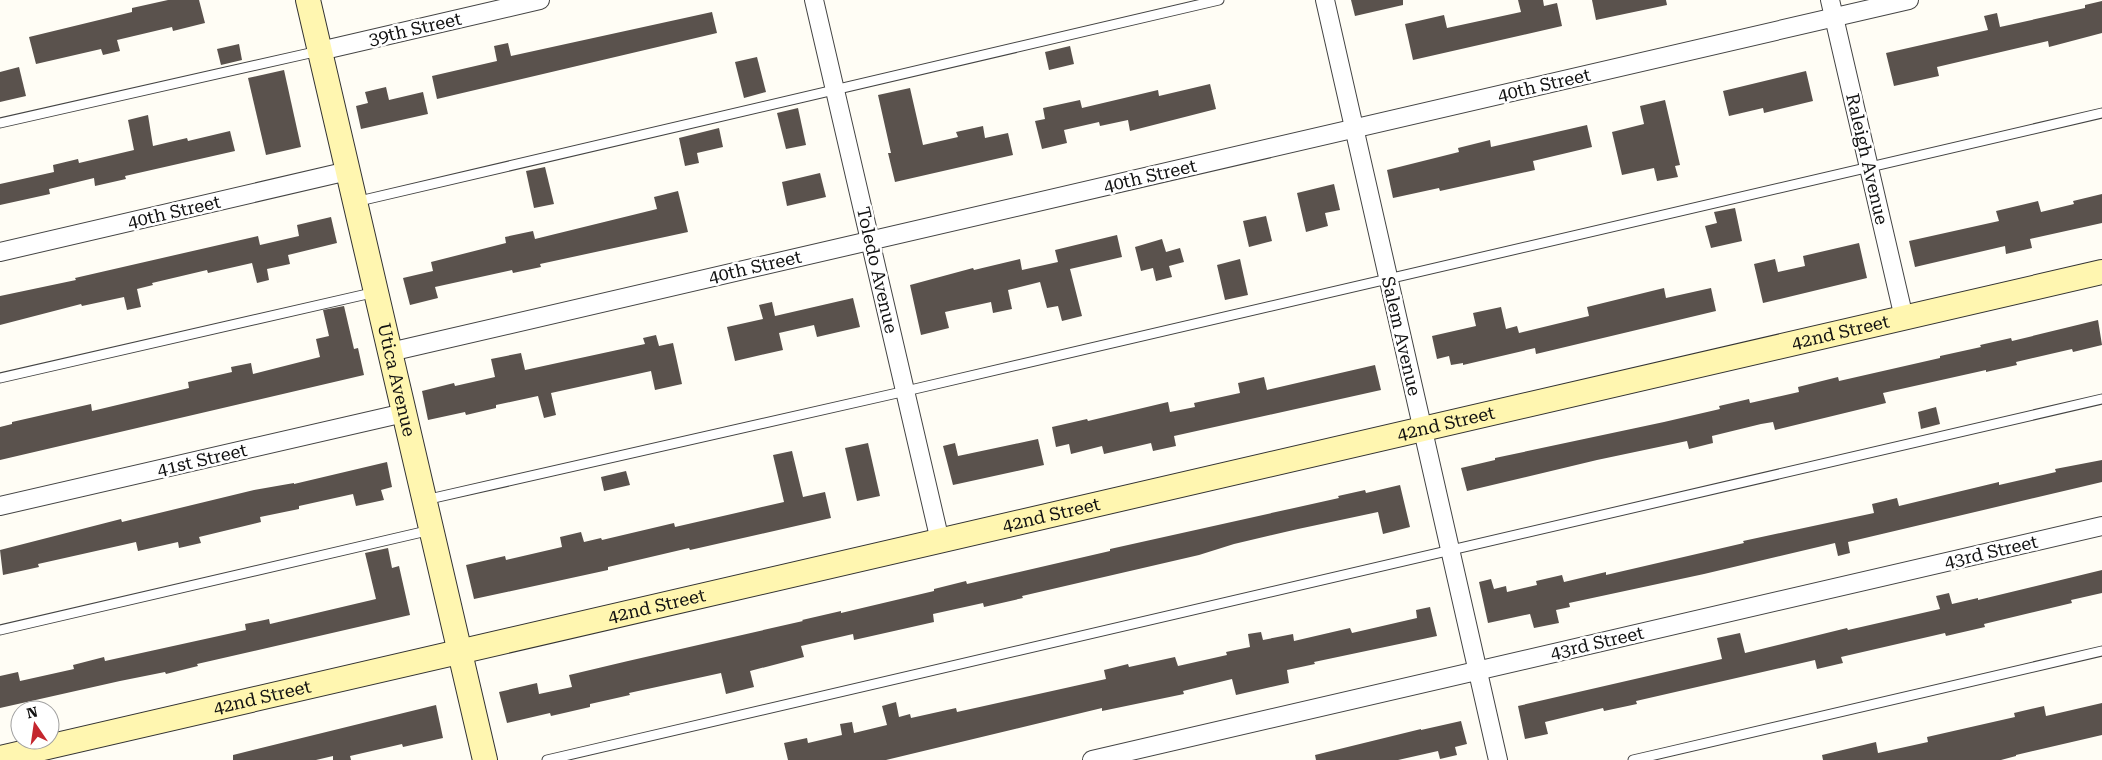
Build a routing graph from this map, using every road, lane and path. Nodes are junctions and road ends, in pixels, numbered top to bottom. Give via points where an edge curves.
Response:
1 (308, 0) edge
2 (540, 0) edge
3 (814, 0) edge
4 (1219, 0) edge
5 (1324, 0) edge
6 (1830, 0) edge
7 (1909, 0) edge
8 (1834, 17) junction
9 (320, 51) junction
10 (835, 89) junction
11 (2102, 113) edge
12 (0, 123) edge
13 (1354, 128) junction
14 (1869, 167) junction
15 (348, 171) junction
16 (355, 202) junction
17 (870, 241) junction
18 (0, 252) edge
19 (2102, 272) edge
20 (1388, 278) junction
21 (376, 292) junction
22 (1904, 318) junction
23 (390, 352) junction
24 (0, 378) edge
25 (906, 391) junction
26 (2102, 400) edge
27 (404, 413) junction
28 (1422, 429) junction
29 (424, 500) junction
30 (0, 506) edge
31 (2102, 526) edge
32 (431, 530) junction
33 (940, 541) junction
34 (1450, 550) junction
35 (0, 630) edge
36 (2102, 651) edge
37 (460, 652) junction
38 (1478, 671) junction
39 (0, 758) edge
40 (485, 760) edge
41 (547, 760) edge
42 (1092, 760) edge
43 (1498, 760) edge
44 (1633, 760) edge

1 - 9 street, Utica Avenue
2 - 9 street, 39th Street
3 - 10 street, Toledo Avenue
4 - 10 lane
5 - 13 street, Salem Avenue
6 - 8 street, Raleigh Avenue
7 - 8 street, 40th Street
8 - 13 street, 40th Street
8 - 14 street, Raleigh Avenue
9 - 12 lane
9 - 15 street, Utica Avenue
10 - 16 lane
10 - 17 street, Toledo Avenue
11 - 14 lane
13 - 17 street, 40th Street
13 - 20 street, Salem Avenue
14 - 20 lane
14 - 22 street, Raleigh Avenue
15 - 16 street, Utica Avenue
15 - 18 street, 40th Street
16 - 21 street, Utica Avenue
17 - 23 street, 40th Street
17 - 25 street, Toledo Avenue
19 - 22 street, 42nd Street
20 - 25 lane
20 - 28 street, Salem Avenue
21 - 23 street, Utica Avenue
21 - 24 lane
22 - 28 street, 42nd Street
23 - 27 street, Utica Avenue
25 - 29 lane
25 - 33 street, Toledo Avenue
26 - 34 lane
27 - 29 street, Utica Avenue
27 - 30 street, 41st Street
28 - 33 street, 42nd Street
28 - 34 street, Salem Avenue
29 - 32 street, Utica Avenue
31 - 38 street, 43rd Street
32 - 35 lane
32 - 37 street, Utica Avenue
33 - 37 street, 42nd Street
34 - 38 street, Salem Avenue
34 - 41 lane
36 - 44 lane
37 - 39 street, 42nd Street
37 - 40 street, Utica Avenue
38 - 42 street, 43rd Street
38 - 43 street, Salem Avenue

